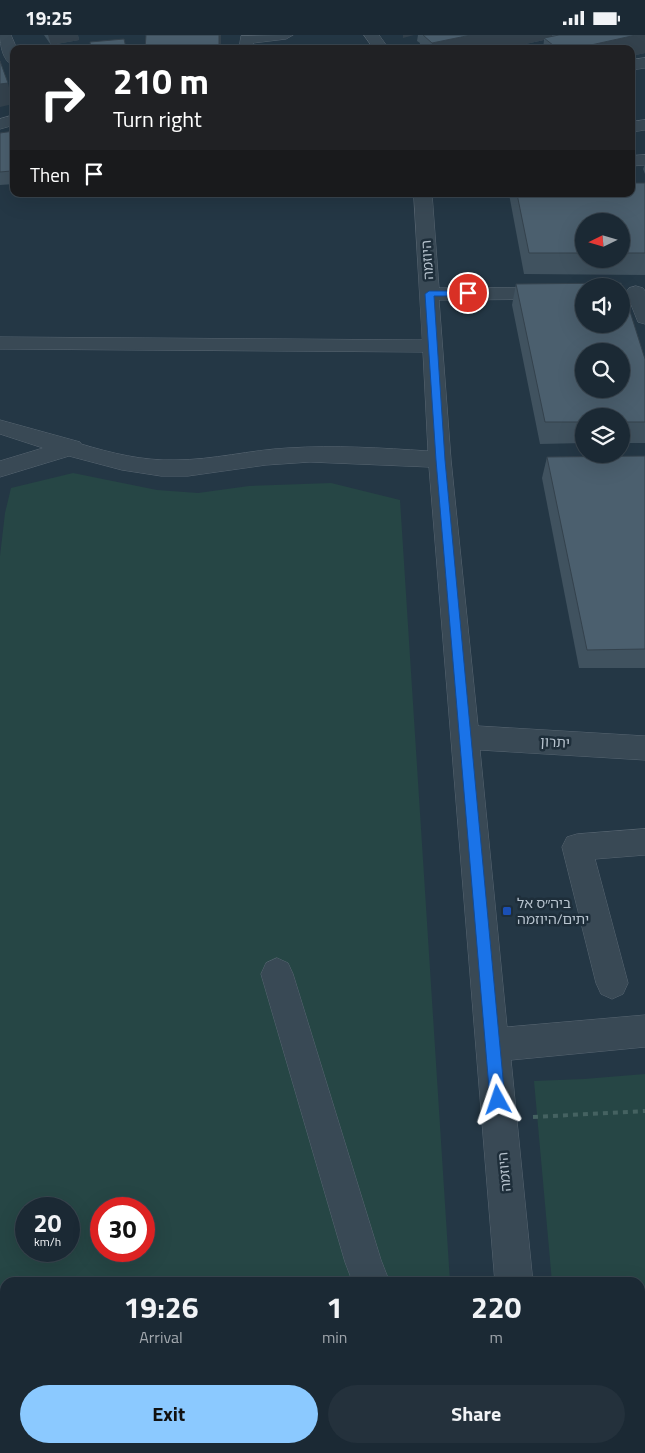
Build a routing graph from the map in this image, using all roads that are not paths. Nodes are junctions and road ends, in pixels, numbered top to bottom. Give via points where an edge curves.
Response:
1 (4, 35) edge
2 (371, 35) edge
3 (291, 37) edge
4 (246, 45) edge
5 (379, 45) edge
6 (10, 51) edge
7 (422, 197) edge
8 (634, 292) edge
9 (575, 293) edge
10 (429, 294) junction
11 (645, 318) edge
12 (0, 343) edge
13 (433, 346) junction
14 (0, 427) edge
15 (72, 447) junction
16 (440, 460) junction
17 (0, 469) edge
18 (464, 737) junction
19 (645, 747) edge
20 (645, 842) edge
21 (277, 975) dead end
22 (612, 983) dead end
23 (645, 1031) edge
24 (492, 1045) junction
25 (369, 1277) edge
26 (513, 1277) edge

1 - 6 street
2 - 5 street
3 - 4 street via 246,39
7 - 10 street, היוזמה
8 - 11 street
9 - 10 street
10 - 13 street, היוזמה
12 - 13 street
13 - 16 street, היוזמה
14 - 15 street
15 - 16 street via 134,465 162,468 196,468 266,457 313,455
15 - 17 street
16 - 18 street, היוזמה
18 - 19 street, יתרון
18 - 24 street, היוזמה
20 - 22 street via 577,847
21 - 25 street
23 - 24 street
24 - 26 street, היוזמה

